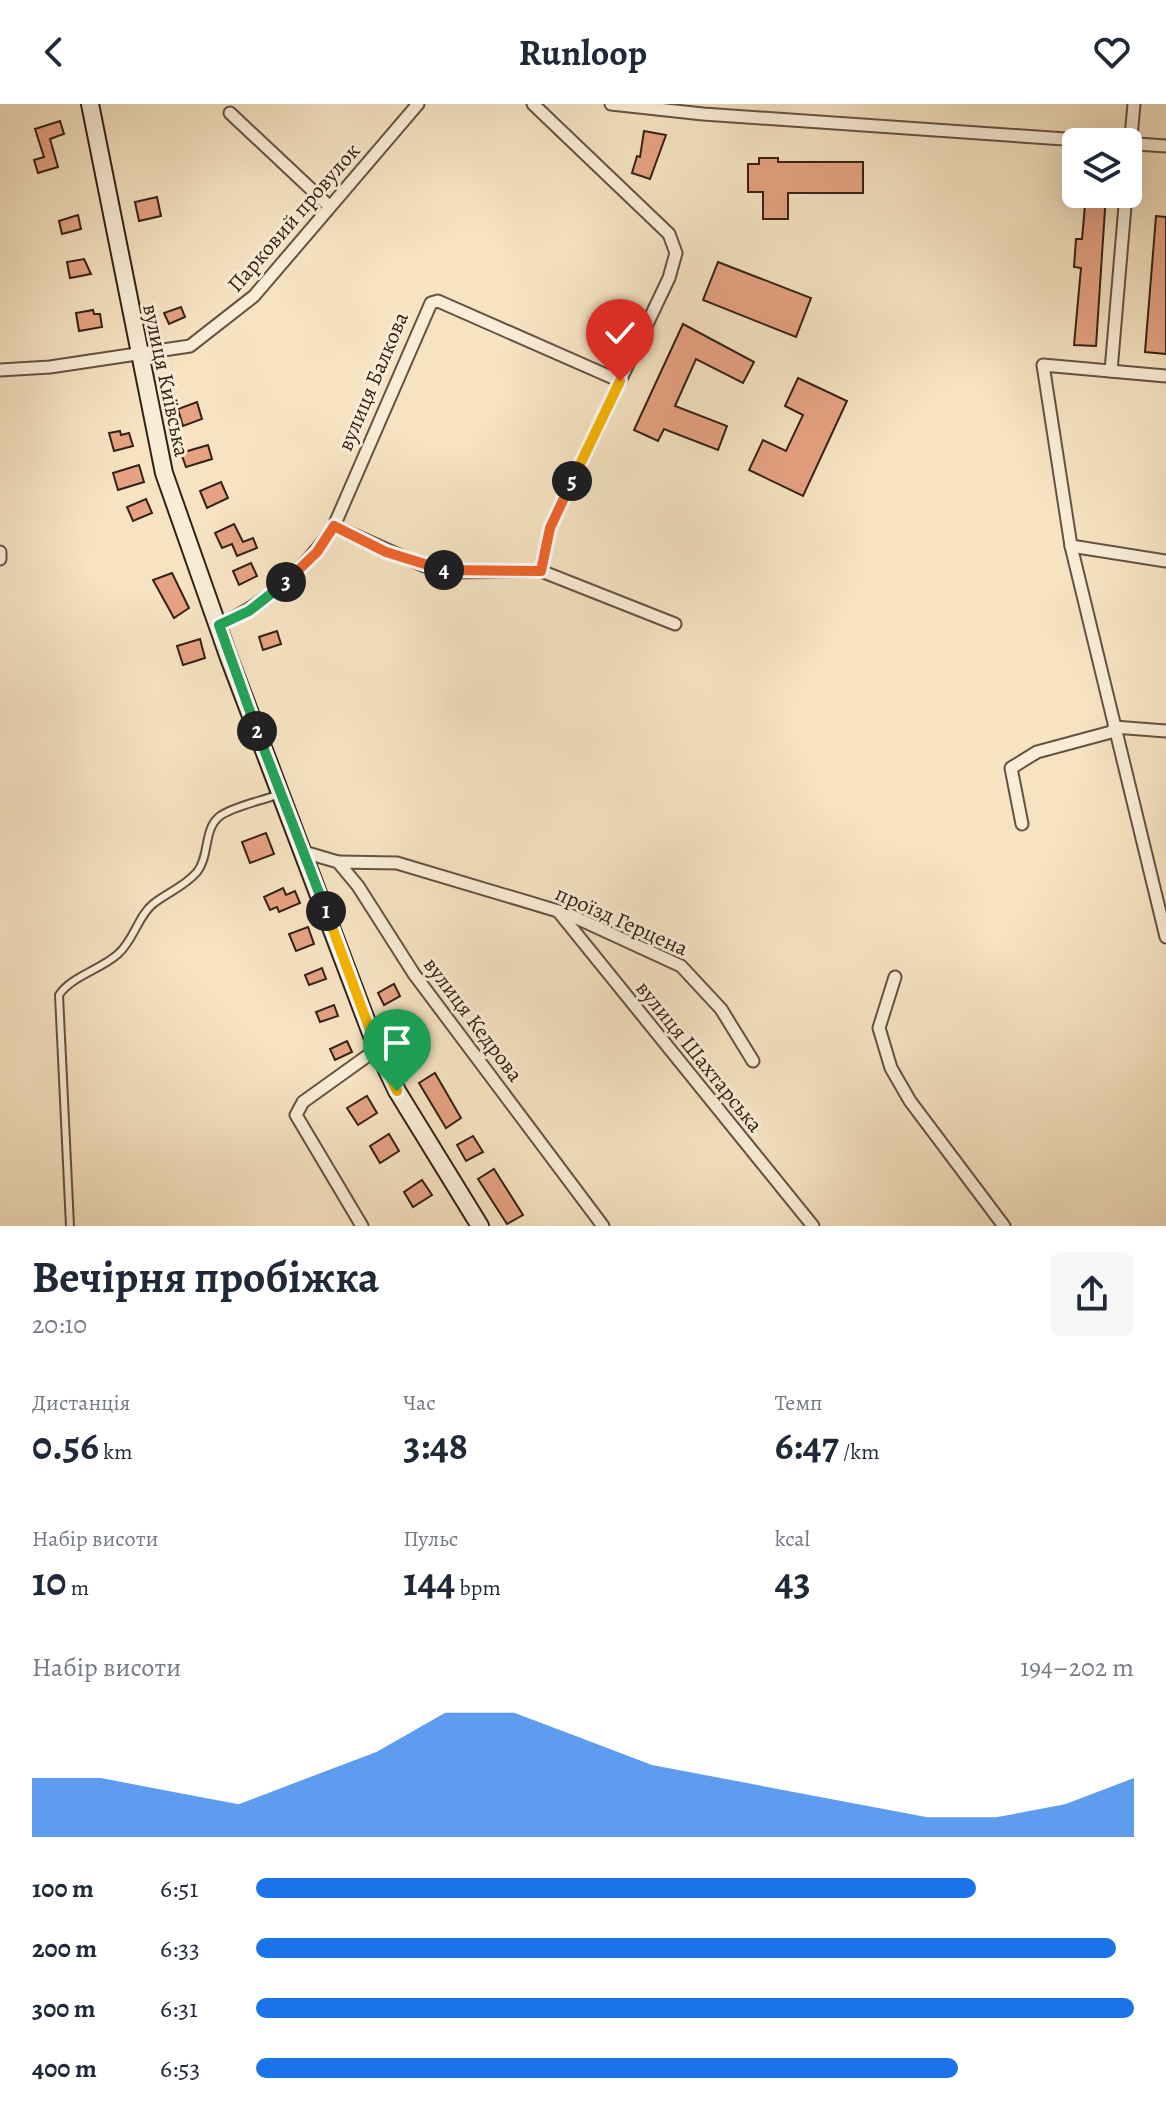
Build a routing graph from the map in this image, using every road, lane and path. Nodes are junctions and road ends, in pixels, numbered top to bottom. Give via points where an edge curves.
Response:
1 (90, 104) edge
2 (418, 104) edge
3 (533, 104) edge
4 (611, 104) edge
5 (1134, 104) edge
6 (230, 113) dead end
7 (1131, 128) edge
8 (1062, 137) edge
9 (1142, 143) edge
10 (1166, 146) edge
11 (329, 206) junction
12 (1125, 208) edge
13 (138, 355) junction
14 (0, 370) edge
15 (1111, 371) junction
16 (1166, 376) edge
17 (620, 381) junction
18 (334, 526) junction
19 (1071, 546) junction
20 (0, 552) edge
21 (0, 559) edge
22 (1166, 561) edge
23 (541, 571) junction
24 (675, 624) dead end
25 (219, 625) junction
26 (1114, 729) junction
27 (1166, 731) edge
28 (281, 794) junction
29 (1022, 824) dead end
30 (304, 852) junction
31 (338, 862) junction
32 (558, 911) junction
33 (1164, 916) edge
34 (1166, 937) edge
35 (895, 977) dead end
36 (377, 1049) junction
37 (753, 1061) dead end
38 (70, 1226) edge
39 (362, 1226) edge
40 (480, 1226) edge
41 (603, 1226) edge
42 (813, 1226) edge
43 (1004, 1226) edge

1 - 13 main road, вулиця Київська
2 - 11 street, Парковий провулок
3 - 17 street via 669,234 676,253
4 - 8 street
5 - 7 street
6 - 11 street
9 - 10 street
11 - 13 street, Парковий провулок via 254,296 223,323 190,346
12 - 15 street
13 - 14 street, Парковий провулок
13 - 25 main road, вулиця Київська via 164,473
15 - 16 street
15 - 19 street via 1043,365
17 - 18 street, вулиця Балкова via 438,301 431,303
17 - 23 street via 550,528
18 - 23 street via 424,566 455,572
18 - 25 street, вулиця Балкова via 317,552 278,589
19 - 22 street
19 - 26 street
20 - 21 street
23 - 24 street
25 - 28 main road, вулиця Київська
26 - 27 street
26 - 29 street via 1037,752 1011,768
26 - 33 street
28 - 30 main road
28 - 38 lane via 220,816 195,875 152,905 120,953 66,985 59,995
30 - 31 street
30 - 36 main road
31 - 32 street, проїзд Герцена via 397,863
31 - 41 street, вулиця Кедрова via 414,974
32 - 37 street, проїзд Герцена via 681,966 721,1009
32 - 42 street, вулиця Шахтарська
33 - 34 street
35 - 43 street via 879,1028 891,1068
36 - 39 street via 303,1102 296,1115
36 - 40 main road

